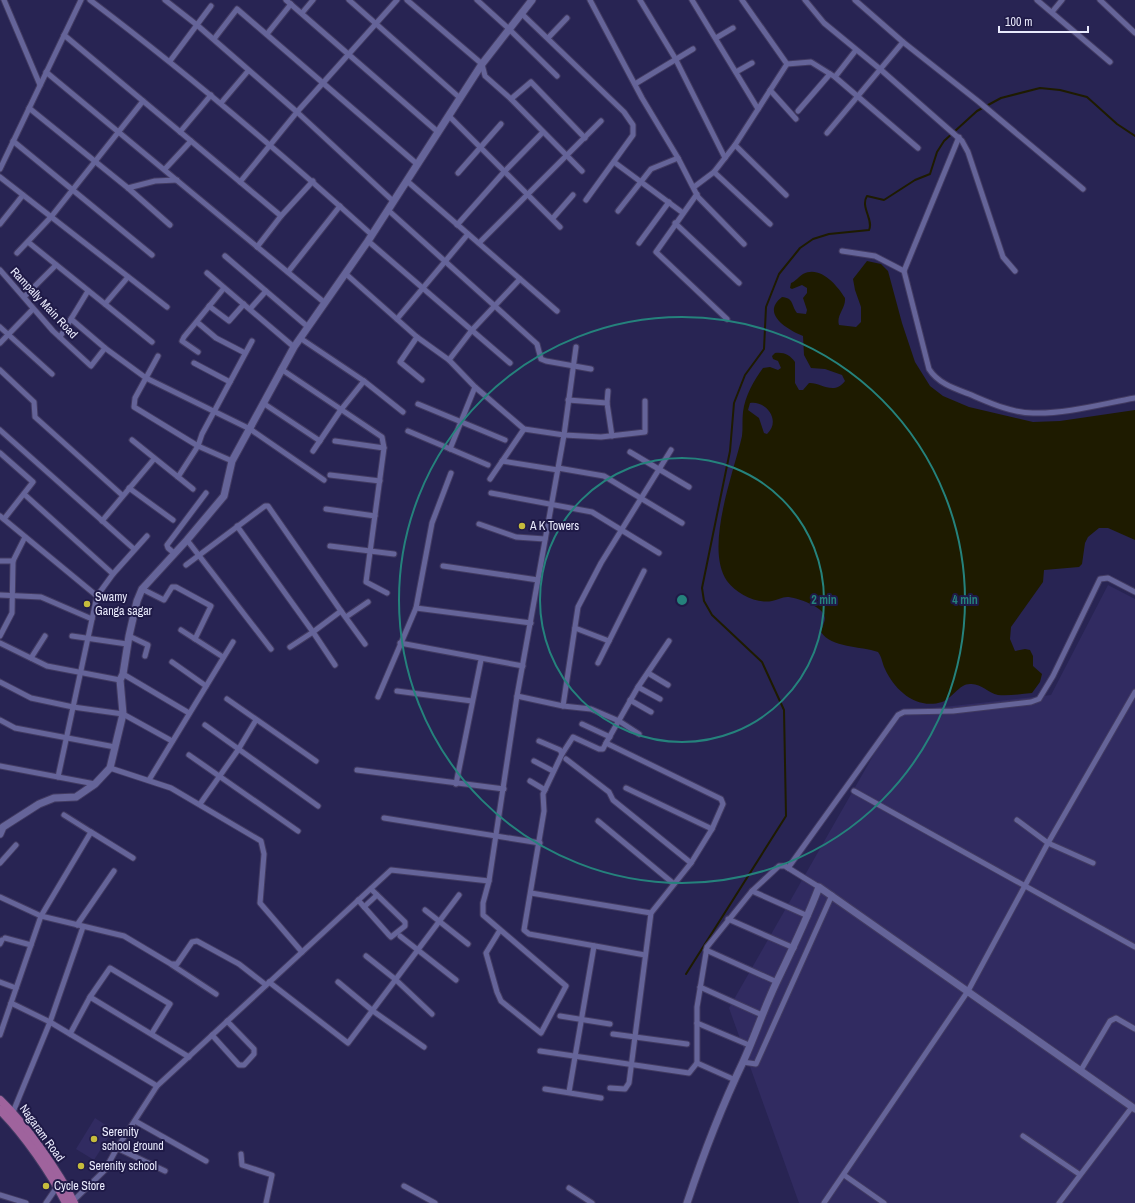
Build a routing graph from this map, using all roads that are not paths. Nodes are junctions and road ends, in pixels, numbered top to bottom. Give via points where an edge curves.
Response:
1 (4, 0) edge
2 (80, 0) edge
3 (90, 0) edge
4 (286, 0) edge
5 (313, 0) edge
6 (349, 0) edge
7 (396, 0) edge
8 (407, 0) edge
9 (476, 0) edge
10 (532, 0) edge
11 (590, 0) edge
12 (640, 0) edge
13 (692, 0) edge
14 (742, 0) edge
15 (805, 0) edge
16 (1037, 0) edge
17 (1062, 0) edge
18 (167, 1) edge
19 (858, 1) edge
20 (1104, 1) edge
21 (291, 4) junction
22 (211, 6) dead end
23 (1052, 12) junction
24 (302, 13) junction
25 (521, 13) junction
26 (567, 18) dead end
27 (376, 24) junction
28 (197, 25) junction
29 (733, 28) dead end
30 (509, 29) junction
31 (1135, 33) edge
32 (267, 34) junction
33 (64, 35) junction
34 (548, 38) junction
35 (716, 38) junction
36 (214, 40) junction
37 (903, 42) junction
38 (693, 49) dead end
39 (856, 50) junction
40 (348, 54) junction
41 (675, 58) junction
42 (170, 61) junction
43 (1110, 62) dead end
44 (752, 63) dead end
45 (482, 64) junction
46 (787, 64) junction
47 (880, 69) junction
48 (248, 71) junction
49 (46, 72) junction
50 (736, 72) junction
51 (557, 76) dead end
52 (832, 76) junction
53 (322, 84) junction
54 (634, 84) junction
55 (40, 85) junction
56 (770, 90) junction
57 (211, 95) junction
58 (857, 96) junction
59 (460, 98) junction
60 (511, 99) junction
61 (142, 101) junction
62 (221, 103) junction
63 (29, 108) junction
64 (758, 109) junction
65 (798, 111) dead end
66 (297, 112) junction
67 (449, 116) junction
68 (796, 119) dead end
69 (601, 121) dead end
70 (501, 124) dead end
71 (118, 132) junction
72 (180, 132) junction
73 (438, 132) junction
74 (544, 132) junction
75 (827, 133) dead end
76 (585, 138) junction
77 (959, 138) junction
78 (13, 141) junction
79 (191, 141) junction
80 (271, 144) junction
81 (735, 146) junction
82 (918, 148) dead end
83 (481, 149) junction
84 (567, 156) junction
85 (678, 158) junction
86 (725, 158) junction
87 (94, 160) junction
88 (614, 162) junction
89 (417, 164) junction
90 (0, 169) edge
91 (165, 169) junction
92 (582, 170) dead end
93 (504, 172) junction
94 (714, 172) junction
95 (458, 173) dead end
96 (0, 177) edge
97 (177, 180) junction
98 (313, 181) junction
99 (406, 181) junction
100 (641, 181) junction
101 (240, 182) junction
102 (694, 187) junction
103 (128, 188) junction
104 (73, 189) junction
105 (1083, 189) dead end
106 (526, 194) junction
107 (697, 194) junction
108 (23, 195) junction
109 (573, 195) dead end
110 (786, 195) dead end
111 (586, 200) dead end
112 (393, 201) junction
113 (669, 202) junction
114 (340, 206) junction
115 (388, 210) junction
116 (618, 211) dead end
117 (683, 213) junction
118 (281, 216) junction
119 (51, 217) junction
120 (553, 218) junction
121 (675, 223) junction
122 (0, 224) edge
123 (770, 224) dead end
124 (170, 225) dead end
125 (457, 225) junction
126 (560, 227) dead end
127 (468, 234) junction
128 (370, 238) junction
129 (28, 242) junction
130 (479, 243) junction
131 (639, 243) dead end
132 (744, 244) dead end
133 (257, 247) junction
134 (842, 251) dead end
135 (17, 254) dead end
136 (152, 255) dead end
137 (225, 256) dead end
138 (445, 262) junction
139 (56, 265) junction
140 (0, 270) edge
141 (288, 272) junction
142 (904, 272) junction
143 (1015, 272) dead end
144 (207, 273) dead end
145 (346, 274) junction
146 (128, 277) junction
147 (520, 279) junction
148 (739, 283) dead end
149 (224, 288) junction
150 (424, 288) junction
151 (88, 291) junction
152 (266, 291) junction
153 (24, 298) junction
154 (325, 303) junction
155 (105, 304) junction
156 (244, 304) junction
157 (494, 305) junction
158 (209, 306) junction
159 (167, 307) dead end
160 (33, 309) junction
161 (250, 309) junction
162 (557, 311) dead end
163 (397, 319) junction
164 (727, 319) dead end
165 (71, 320) junction
166 (197, 322) junction
167 (0, 326) edge
168 (308, 327) junction
169 (472, 330) junction
170 (8, 334) junction
171 (60, 337) junction
172 (417, 337) junction
173 (300, 338) junction
174 (252, 341) dead end
175 (152, 342) dead end
176 (0, 343) edge
177 (294, 347) junction
178 (576, 347) dead end
179 (105, 348) junction
180 (198, 352) dead end
181 (245, 353) junction
182 (158, 356) dead end
183 (449, 360) junction
184 (510, 362) dead end
185 (194, 363) dead end
186 (572, 367) junction
187 (280, 369) junction
188 (591, 369) dead end
189 (0, 370) edge
190 (52, 374) dead end
191 (146, 378) junction
192 (422, 380) dead end
193 (364, 381) junction
194 (230, 382) junction
195 (475, 387) junction
196 (608, 391) dead end
197 (1135, 398) edge
198 (568, 400) junction
199 (645, 401) dead end
200 (263, 403) junction
201 (607, 403) junction
202 (418, 404) dead end
203 (340, 411) junction
204 (215, 412) junction
205 (403, 412) dead end
206 (461, 422) junction
207 (250, 429) junction
208 (524, 429) junction
209 (0, 430) edge
210 (408, 431) dead end
211 (564, 435) junction
212 (612, 436) junction
213 (132, 440) dead end
214 (505, 440) dead end
215 (320, 441) junction
216 (335, 441) dead end
217 (198, 446) junction
218 (384, 448) junction
219 (450, 449) junction
220 (671, 450) dead end
221 (313, 451) dead end
222 (630, 452) dead end
223 (0, 453) edge
224 (154, 459) junction
225 (232, 461) junction
226 (502, 461) junction
227 (488, 465) dead end
228 (558, 469) junction
229 (659, 469) junction
230 (451, 473) dead end
231 (330, 475) dead end
232 (178, 477) junction
233 (490, 479) dead end
234 (324, 480) dead end
235 (380, 481) junction
236 (690, 487) dead end
237 (129, 488) junction
238 (193, 489) dead end
239 (206, 492) dead end
240 (24, 494) junction
241 (492, 494) dead end
242 (122, 495) junction
243 (641, 499) junction
244 (552, 504) junction
245 (326, 509) dead end
246 (375, 516) junction
247 (2, 517) edge
248 (173, 520) dead end
249 (102, 521) junction
250 (682, 523) dead end
251 (479, 524) dead end
252 (237, 526) junction
253 (622, 531) junction
254 (147, 536) dead end
255 (25, 537) junction
256 (545, 539) junction
257 (188, 540) junction
258 (330, 546) dead end
259 (134, 549) junction
260 (370, 551) junction
261 (174, 553) junction
262 (659, 553) dead end
263 (199, 554) junction
264 (394, 554) dead end
265 (0, 561) edge
266 (13, 561) junction
267 (186, 565) dead end
268 (442, 566) dead end
269 (644, 571) dead end
270 (113, 574) junction
271 (538, 580) junction
272 (142, 589) junction
273 (1135, 592) edge
274 (387, 593) dead end
275 (0, 595) edge
276 (14, 595) junction
277 (98, 596) junction
278 (368, 602) dead end
279 (416, 608) junction
280 (341, 611) junction
281 (346, 617) junction
282 (92, 619) junction
283 (530, 623) junction
284 (575, 628) junction
285 (182, 630) dead end
286 (313, 632) junction
287 (0, 636) edge
288 (46, 636) dead end
289 (72, 636) dead end
290 (129, 636) junction
291 (88, 638) junction
292 (196, 638) junction
293 (609, 641) junction
294 (669, 641) dead end
295 (233, 642) dead end
296 (0, 643) edge
297 (127, 644) junction
298 (365, 644) dead end
299 (400, 644) junction
300 (290, 647) dead end
301 (271, 649) dead end
302 (145, 656) dead end
303 (224, 657) junction
304 (32, 658) junction
305 (481, 660) junction
306 (172, 662) dead end
307 (598, 663) dead end
308 (335, 665) dead end
309 (523, 666) junction
310 (80, 672) junction
311 (648, 673) junction
312 (121, 677) junction
313 (0, 682) edge
314 (668, 685) dead end
315 (206, 686) junction
316 (638, 687) junction
317 (397, 691) dead end
318 (1135, 692) edge
319 (517, 696) junction
320 (378, 697) dead end
321 (226, 699) dead end
322 (660, 699) dead end
323 (630, 700) junction
324 (472, 701) junction
325 (563, 706) junction
326 (73, 707) junction
327 (651, 712) dead end
328 (189, 713) junction
329 (122, 714) junction
330 (0, 720) edge
331 (256, 720) junction
332 (618, 721) junction
333 (582, 724) dead end
334 (205, 725) dead end
335 (639, 734) dead end
336 (67, 736) junction
337 (610, 736) junction
338 (172, 741) junction
339 (539, 741) dead end
340 (606, 743) junction
341 (115, 747) junction
342 (238, 750) junction
343 (562, 754) junction
344 (189, 755) dead end
345 (566, 759) dead end
346 (316, 761) dead end
347 (534, 761) dead end
348 (0, 766) edge
349 (110, 768) junction
350 (357, 770) dead end
351 (553, 771) junction
352 (218, 776) junction
353 (58, 777) junction
354 (149, 780) junction
355 (530, 781) dead end
356 (95, 784) junction
357 (456, 784) junction
358 (626, 788) dead end
359 (504, 789) junction
360 (545, 790) junction
361 (854, 791) dead end
362 (200, 804) junction
363 (318, 806) dead end
364 (64, 815) dead end
365 (384, 818) dead end
366 (1017, 820) dead end
367 (598, 821) dead end
368 (1, 826) edge
369 (712, 829) junction
370 (298, 831) dead end
371 (91, 832) junction
372 (0, 834) edge
373 (496, 835) junction
374 (540, 843) junction
375 (1048, 843) junction
376 (16, 846) dead end
377 (133, 858) dead end
378 (0, 863) edge
379 (691, 863) junction
380 (1093, 863) dead end
381 (788, 868) junction
382 (114, 871) dead end
383 (489, 881) junction
384 (674, 884) junction
385 (1026, 886) junction
386 (819, 887) junction
387 (371, 889) junction
388 (752, 892) junction
389 (531, 893) junction
390 (364, 895) junction
391 (377, 895) junction
392 (459, 895) dead end
393 (832, 895) junction
394 (0, 897) edge
395 (358, 900) junction
396 (370, 901) junction
397 (364, 907) junction
398 (425, 910) dead end
399 (651, 913) junction
400 (42, 916) junction
401 (808, 916) junction
402 (728, 919) junction
403 (439, 922) junction
404 (76, 925) junction
405 (83, 927) junction
406 (500, 930) junction
407 (400, 936) dead end
408 (2, 941) edge
409 (468, 944) dead end
410 (30, 946) junction
411 (594, 946) junction
412 (1135, 947) edge
413 (794, 948) junction
414 (417, 950) junction
415 (706, 950) junction
416 (302, 952) junction
417 (645, 955) junction
418 (366, 956) dead end
419 (171, 964) junction
420 (395, 979) junction
421 (456, 980) dead end
422 (0, 982) edge
423 (338, 982) dead end
424 (777, 982) junction
425 (267, 983) junction
426 (700, 987) junction
427 (16, 988) junction
428 (968, 991) junction
429 (216, 994) dead end
430 (90, 997) junction
431 (11, 1003) junction
432 (373, 1011) junction
433 (432, 1014) dead end
434 (762, 1015) junction
435 (560, 1016) dead end
436 (581, 1020) junction
437 (227, 1021) junction
438 (50, 1022) junction
439 (697, 1023) junction
440 (610, 1024) dead end
441 (1135, 1029) edge
442 (152, 1033) junction
443 (70, 1034) junction
444 (612, 1034) dead end
445 (0, 1035) edge
446 (212, 1035) junction
447 (634, 1038) junction
448 (687, 1044) dead end
449 (750, 1045) junction
450 (424, 1047) dead end
451 (540, 1051) dead end
452 (574, 1056) junction
453 (189, 1057) junction
454 (743, 1062) junction
455 (697, 1063) junction
456 (631, 1065) junction
457 (1081, 1070) junction
458 (733, 1079) junction
459 (157, 1086) junction
460 (610, 1088) dead end
461 (545, 1089) dead end
462 (569, 1092) junction
463 (601, 1098) dead end
464 (0, 1100) edge
465 (1133, 1108) edge
466 (0, 1110) edge
467 (13, 1112) junction
468 (135, 1122) junction
469 (1023, 1136) dead end
470 (117, 1148) junction
471 (241, 1154) dead end
472 (206, 1162) dead end
473 (165, 1171) dead end
474 (1079, 1174) junction
475 (844, 1175) junction
476 (404, 1186) dead end
477 (57, 1187) junction
478 (569, 1188) dead end
479 (0, 1195) edge
480 (71, 1202) edge
481 (26, 1203) edge
482 (46, 1203) edge
483 (266, 1203) edge
484 (435, 1203) edge
485 (592, 1203) edge
486 (687, 1203) edge
487 (824, 1203) edge
488 (884, 1203) edge
489 (1059, 1203) edge

1 - 55 street
2 - 33 street
3 - 42 street
4 - 21 street
5 - 24 street
6 - 27 street
7 - 27 street
8 - 45 street
9 - 30 street
10 - 25 street
11 - 54 street
12 - 41 street
13 - 35 street
14 - 46 street
15 - 39 street via 824,23
16 - 23 street
17 - 23 street
18 - 28 street
19 - 37 street
20 - 31 street
21 - 24 street
21 - 32 street
22 - 28 street
23 - 43 street
24 - 40 street
25 - 30 street
25 - 34 street
26 - 34 street
27 - 40 street
27 - 59 street
28 - 36 street
28 - 42 street
29 - 35 street
30 - 45 street
30 - 51 street
32 - 36 street via 237,9
32 - 53 street
33 - 49 street
33 - 61 street
34 - 88 street via 624,112 633,125 633,135
35 - 50 street
36 - 48 street
37 - 47 street
37 - 105 street
38 - 41 street
39 - 47 street
39 - 52 street
40 - 53 street
40 - 73 street
41 - 54 street
41 - 86 street
42 - 57 street
44 - 50 street
45 - 59 street
45 - 60 street via 485,76
46 - 52 street via 812,62
46 - 56 street
47 - 58 street
47 - 77 street
48 - 62 street
48 - 66 street
49 - 55 street
49 - 71 street
50 - 64 street
52 - 58 street
52 - 65 street
53 - 66 street
53 - 89 street
54 - 85 street
55 - 63 street
56 - 64 street
56 - 68 street
57 - 62 street
57 - 72 street
58 - 75 street
58 - 82 street
59 - 67 street
60 - 74 street
60 - 76 street via 530,82
61 - 71 street
61 - 72 street
62 - 80 street
63 - 78 street
63 - 87 street
64 - 81 street
66 - 80 street
66 - 112 street
67 - 73 street
67 - 83 street
69 - 76 street
70 - 83 street
71 - 87 street
71 - 91 street
72 - 79 street
73 - 89 street
74 - 84 street
74 - 93 street
76 - 84 street
77 - 142 street
77 - 143 street via 968,152 1003,257
78 - 90 street
78 - 104 street
79 - 91 street
79 - 101 street
80 - 98 street
80 - 101 street
81 - 86 street
81 - 110 street
83 - 93 street
83 - 95 street
84 - 92 street
84 - 106 street
85 - 100 street via 650,169
85 - 102 street
86 - 94 street
87 - 103 street
87 - 104 street
88 - 100 street
88 - 111 street
89 - 99 street
91 - 97 street
93 - 106 street
93 - 125 street
94 - 102 street
94 - 123 street
96 - 108 street
97 - 103 street via 155,181
97 - 133 street
98 - 114 street
98 - 118 street
99 - 112 street
99 - 125 street
100 - 113 street
100 - 116 street
101 - 118 street
102 - 107 street
103 - 124 street
104 - 119 street
104 - 136 street
106 - 120 street
106 - 130 street
107 - 117 street
107 - 132 street
108 - 119 street
108 - 122 street
109 - 120 street
112 - 115 street
113 - 117 street
113 - 131 street
114 - 128 street
114 - 141 street
115 - 128 street
115 - 138 street
117 - 121 street
118 - 133 street
119 - 129 street
119 - 146 street
120 - 126 street
121 - 148 street
121 - 164 street via 656,250 656,254
125 - 127 street
127 - 130 street
127 - 138 street
128 - 145 street
128 - 150 street
129 - 135 street
129 - 139 street
130 - 147 street
133 - 141 street
134 - 142 street via 875,256
137 - 152 street
138 - 150 street
138 - 157 street
139 - 151 street
139 - 153 street
140 - 153 street, Rampally Main Road
141 - 154 street
142 - 197 street via 929,369 935,378 954,389 990,403 1032,413 1057,412
144 - 149 street
145 - 154 street
145 - 163 street
146 - 155 street
146 - 159 street
147 - 157 street
147 - 162 street
149 - 156 street
149 - 158 street
150 - 163 street
150 - 169 street
151 - 155 street
151 - 165 street
152 - 161 street
152 - 168 street
153 - 160 street, Rampally Main Road
154 - 168 street
155 - 175 street
156 - 158 street via 229,321
156 - 161 street
157 - 169 street
157 - 186 street via 537,344 541,359
158 - 166 street
160 - 170 street
160 - 171 street, Rampally Main Road
161 - 177 street
163 - 172 street
165 - 171 street
165 - 179 street
166 - 180 street via 182,341
166 - 181 street via 216,338
167 - 170 street
168 - 173 street
169 - 183 street
169 - 184 street
170 - 176 street
170 - 190 street
171 - 179 street, Rampally Main Road via 91,366
172 - 183 street
172 - 192 street via 400,362
173 - 177 street
173 - 193 street
174 - 181 street
177 - 187 street
178 - 186 street
179 - 191 street
181 - 194 street
182 - 191 street
183 - 195 street
185 - 194 street
186 - 188 street
186 - 198 street
187 - 200 street
187 - 203 street
189 - 242 street via 34,402 35,417
191 - 204 street
191 - 217 street via 135,398 134,407
193 - 203 street
193 - 205 street
194 - 204 street
195 - 206 street
195 - 208 street
196 - 201 street
198 - 201 street
198 - 211 street
199 - 212 street via 646,431
200 - 207 street
200 - 215 street
201 - 212 street
202 - 206 street
203 - 215 street
203 - 218 street via 382,437
204 - 207 street
204 - 217 street
206 - 214 street
206 - 219 street
207 - 225 street
207 - 234 street
208 - 211 street
208 - 226 street
209 - 249 street
210 - 219 street
211 - 212 street
211 - 228 street
213 - 224 street
215 - 221 street
216 - 218 street
217 - 225 street
217 - 232 street
218 - 235 street
219 - 227 street
220 - 229 street
222 - 229 street
223 - 240 street via 33,482
224 - 232 street
224 - 237 street
225 - 257 street via 224,496
226 - 228 street
226 - 233 street
228 - 243 street via 604,476
228 - 244 street
229 - 236 street
229 - 243 street
230 - 279 street via 432,523
231 - 235 street
232 - 238 street
235 - 246 street
237 - 242 street
237 - 248 street
239 - 261 street via 167,545
240 - 247 street
240 - 270 street
241 - 244 street
242 - 249 street
243 - 250 street
243 - 253 street
244 - 253 street via 592,512
244 - 256 street
245 - 246 street
246 - 260 street
247 - 255 street
249 - 259 street
251 - 256 street via 516,537
252 - 263 street
252 - 280 street via 268,506
252 - 286 street
253 - 262 street
253 - 284 street via 601,563 578,607
254 - 259 street
255 - 266 street
255 - 277 street
256 - 271 street
257 - 261 street
257 - 263 street
258 - 260 street
259 - 270 street
260 - 264 street
260 - 274 street via 366,582
261 - 272 street
263 - 267 street
263 - 301 street
265 - 266 street
266 - 276 street
268 - 271 street
269 - 293 street
270 - 277 street
271 - 283 street
272 - 290 street
272 - 292 street via 164,600 172,587 176,587 211,606
273 - 381 street via 1108,578 1100,579 1053,676 1039,699 992,707 922,713 904,712 898,715
275 - 276 street
276 - 282 street via 41,597
276 - 287 street via 12,613
277 - 282 street
278 - 281 street
279 - 283 street
279 - 299 street
280 - 281 street
280 - 286 street
281 - 298 street
282 - 291 street
283 - 309 street
284 - 293 street
284 - 325 street
285 - 292 street
286 - 300 street
286 - 308 street
288 - 304 street
289 - 291 street
290 - 297 street
290 - 302 street via 148,645
291 - 297 street
291 - 310 street
292 - 303 street
293 - 307 street
294 - 311 street
295 - 303 street
296 - 304 street
297 - 312 street
299 - 305 street
299 - 320 street
303 - 315 street
304 - 310 street via 47,666
305 - 309 street
305 - 324 street
306 - 315 street
309 - 319 street
310 - 312 street
310 - 326 street
311 - 314 street
311 - 316 street
312 - 328 street
312 - 329 street
313 - 326 street via 31,698
315 - 328 street
316 - 322 street
316 - 323 street
317 - 324 street
318 - 375 street
319 - 325 street
319 - 359 street
321 - 331 street
323 - 327 street
323 - 332 street
324 - 357 street
325 - 332 street via 591,709
326 - 329 street
326 - 336 street
328 - 338 street
329 - 338 street
329 - 341 street
330 - 336 street via 15,728
331 - 342 street
331 - 346 street
332 - 335 street
332 - 337 street
333 - 337 street
334 - 342 street
336 - 341 street
336 - 353 street
337 - 340 street
338 - 354 street
339 - 343 street via 560,750
340 - 343 street via 603,749 599,749 573,737
340 - 369 street via 721,799 723,804
341 - 349 street
342 - 352 street
342 - 363 street
343 - 351 street
344 - 352 street
345 - 379 street via 609,792 614,800
347 - 351 street
348 - 353 street
349 - 354 street
349 - 356 street
350 - 357 street
351 - 360 street
352 - 362 street
352 - 370 street
353 - 356 street
354 - 362 street via 171,788
355 - 360 street
356 - 368 street via 76,797 54,798 38,804
357 - 359 street
358 - 369 street
359 - 373 street
360 - 374 street
361 - 385 street
362 - 416 street via 261,841 264,854 260,903
364 - 371 street
365 - 373 street
366 - 375 street
367 - 384 street
368 - 372 street
369 - 379 street
371 - 377 street
371 - 400 street
373 - 374 street
373 - 383 street
374 - 389 street
375 - 380 street
375 - 385 street
376 - 378 street
379 - 384 street
381 - 386 street
381 - 388 street via 779,866
382 - 404 street
383 - 387 street via 391,870
383 - 406 street via 482,913
384 - 399 street
385 - 412 street
385 - 428 street
386 - 393 street
386 - 401 street
387 - 390 street
387 - 391 street
388 - 401 street
388 - 402 street
389 - 399 street
389 - 411 street via 524,930 529,934
390 - 395 street
390 - 396 street
391 - 396 street
391 - 397 street via 405,922 405,926 391,937
392 - 403 street
393 - 428 street
393 - 454 street via 756,1064
394 - 400 street
395 - 397 street
395 - 416 street
396 - 397 street
398 - 403 street
399 - 417 street
400 - 404 street
400 - 410 street
401 - 413 street
402 - 413 street
402 - 415 street via 708,943
403 - 409 street
403 - 414 street
404 - 405 street
405 - 419 street via 131,939
405 - 438 street
406 - 406 street via 566,986 542,1033 499,998 486,952
407 - 414 street
408 - 410 street
410 - 427 street
411 - 417 street
411 - 436 street
413 - 424 street
414 - 420 street
414 - 421 street
415 - 424 street
415 - 426 street
416 - 425 street
417 - 447 street
418 - 420 street
419 - 425 street via 177,964 194,940 239,964
419 - 429 street
420 - 432 street
420 - 433 street
422 - 427 street
423 - 432 street
424 - 434 street
425 - 432 street via 348,1043
425 - 437 street
426 - 434 street
426 - 439 street
427 - 431 street
428 - 457 street
428 - 475 street
430 - 442 street
430 - 442 street via 110,968 170,1004
430 - 443 street
431 - 438 street
431 - 445 street
432 - 450 street
434 - 449 street
435 - 436 street
436 - 440 street
436 - 452 street
437 - 446 street
437 - 446 street via 254,1049 254,1054 244,1065 239,1065
438 - 443 street
438 - 467 street
439 - 449 street
439 - 455 street
441 - 457 street via 1116,1018 1110,1021
442 - 453 street
443 - 459 street
444 - 447 street
446 - 453 street
447 - 448 street
447 - 456 street
449 - 454 street
451 - 452 street
452 - 456 street
452 - 462 street
453 - 459 street
454 - 458 street
455 - 456 street via 689,1073
455 - 458 street
456 - 460 street via 627,1088
457 - 465 street
458 - 486 street via 703,1154
459 - 468 street
461 - 462 street
462 - 463 street
464 - 467 main road, Nagaram Road
465 - 474 street
466 - 477 main road, Nagaram Road
467 - 480 main road, Nagaram Road via 64,1184
468 - 470 street
468 - 472 street
469 - 474 street
470 - 473 street
470 - 480 street via 105,1170
471 - 483 street via 242,1165 272,1175
474 - 489 street
475 - 487 street
475 - 488 street
476 - 484 street
477 - 480 main road, Nagaram Road
477 - 482 street
478 - 485 street
479 - 481 street

